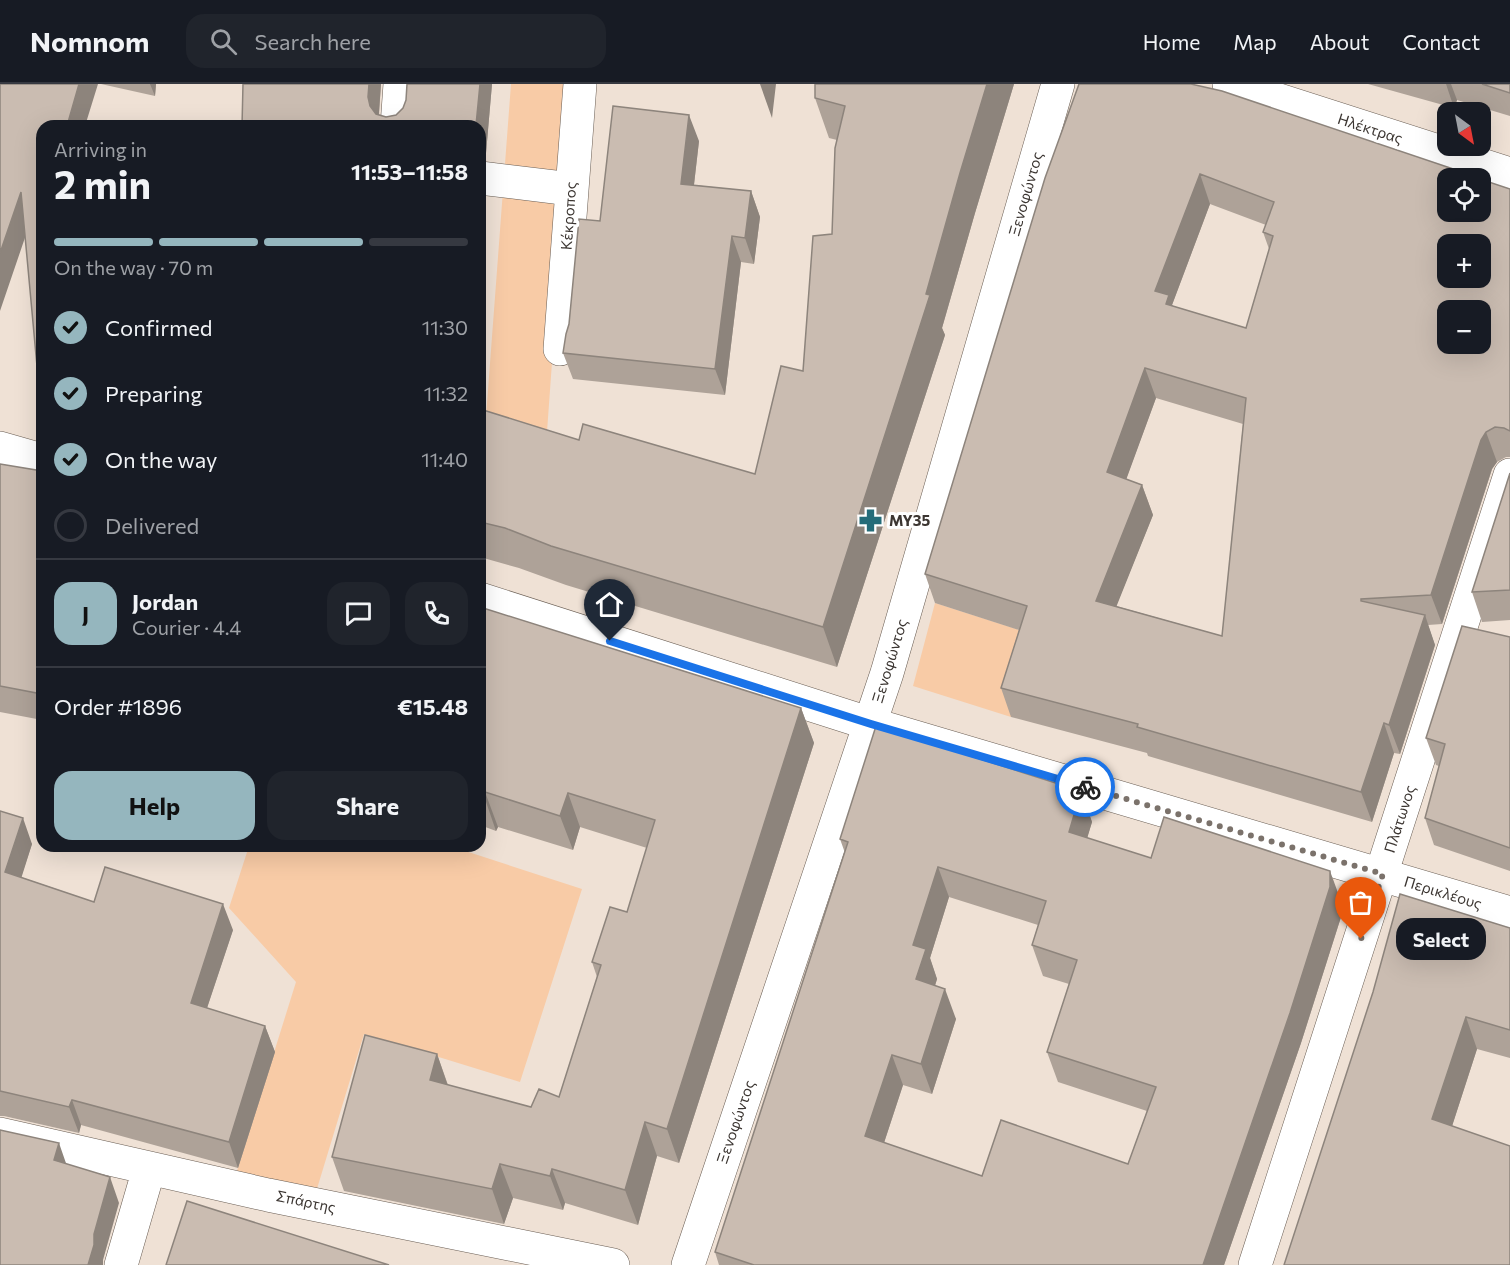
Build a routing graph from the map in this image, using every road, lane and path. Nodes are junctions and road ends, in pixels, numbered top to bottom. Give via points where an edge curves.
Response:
1 (400, 84) edge
2 (580, 84) edge
3 (1058, 84) edge
4 (1229, 84) edge
5 (397, 120) edge
6 (1510, 174) edge
7 (486, 179) edge
8 (571, 189) junction
9 (560, 349) dead end
10 (0, 448) edge
11 (36, 458) edge
12 (1510, 475) edge
13 (486, 601) edge
14 (871, 724) junction
15 (1383, 874) junction
16 (1510, 913) edge
17 (0, 1134) edge
18 (149, 1169) junction
19 (121, 1265) edge
20 (613, 1265) edge
21 (688, 1265) edge
22 (1255, 1265) edge

1 - 5 street
2 - 8 street, Κέκροπος
3 - 14 street, Ξενοφώντος
4 - 6 street, Ηλέκτρας
7 - 8 street
8 - 9 street, Κέκροπος
10 - 11 street
12 - 15 street, Πλάτωνος
13 - 14 street, Περικλέους
14 - 15 street, Περικλέους
14 - 21 street, Ξενοφώντος
15 - 16 street, Περικλέους
15 - 22 street, Πλάτωνος
17 - 18 street, Σπάρτης
18 - 19 street
18 - 20 street, Σπάρτης

